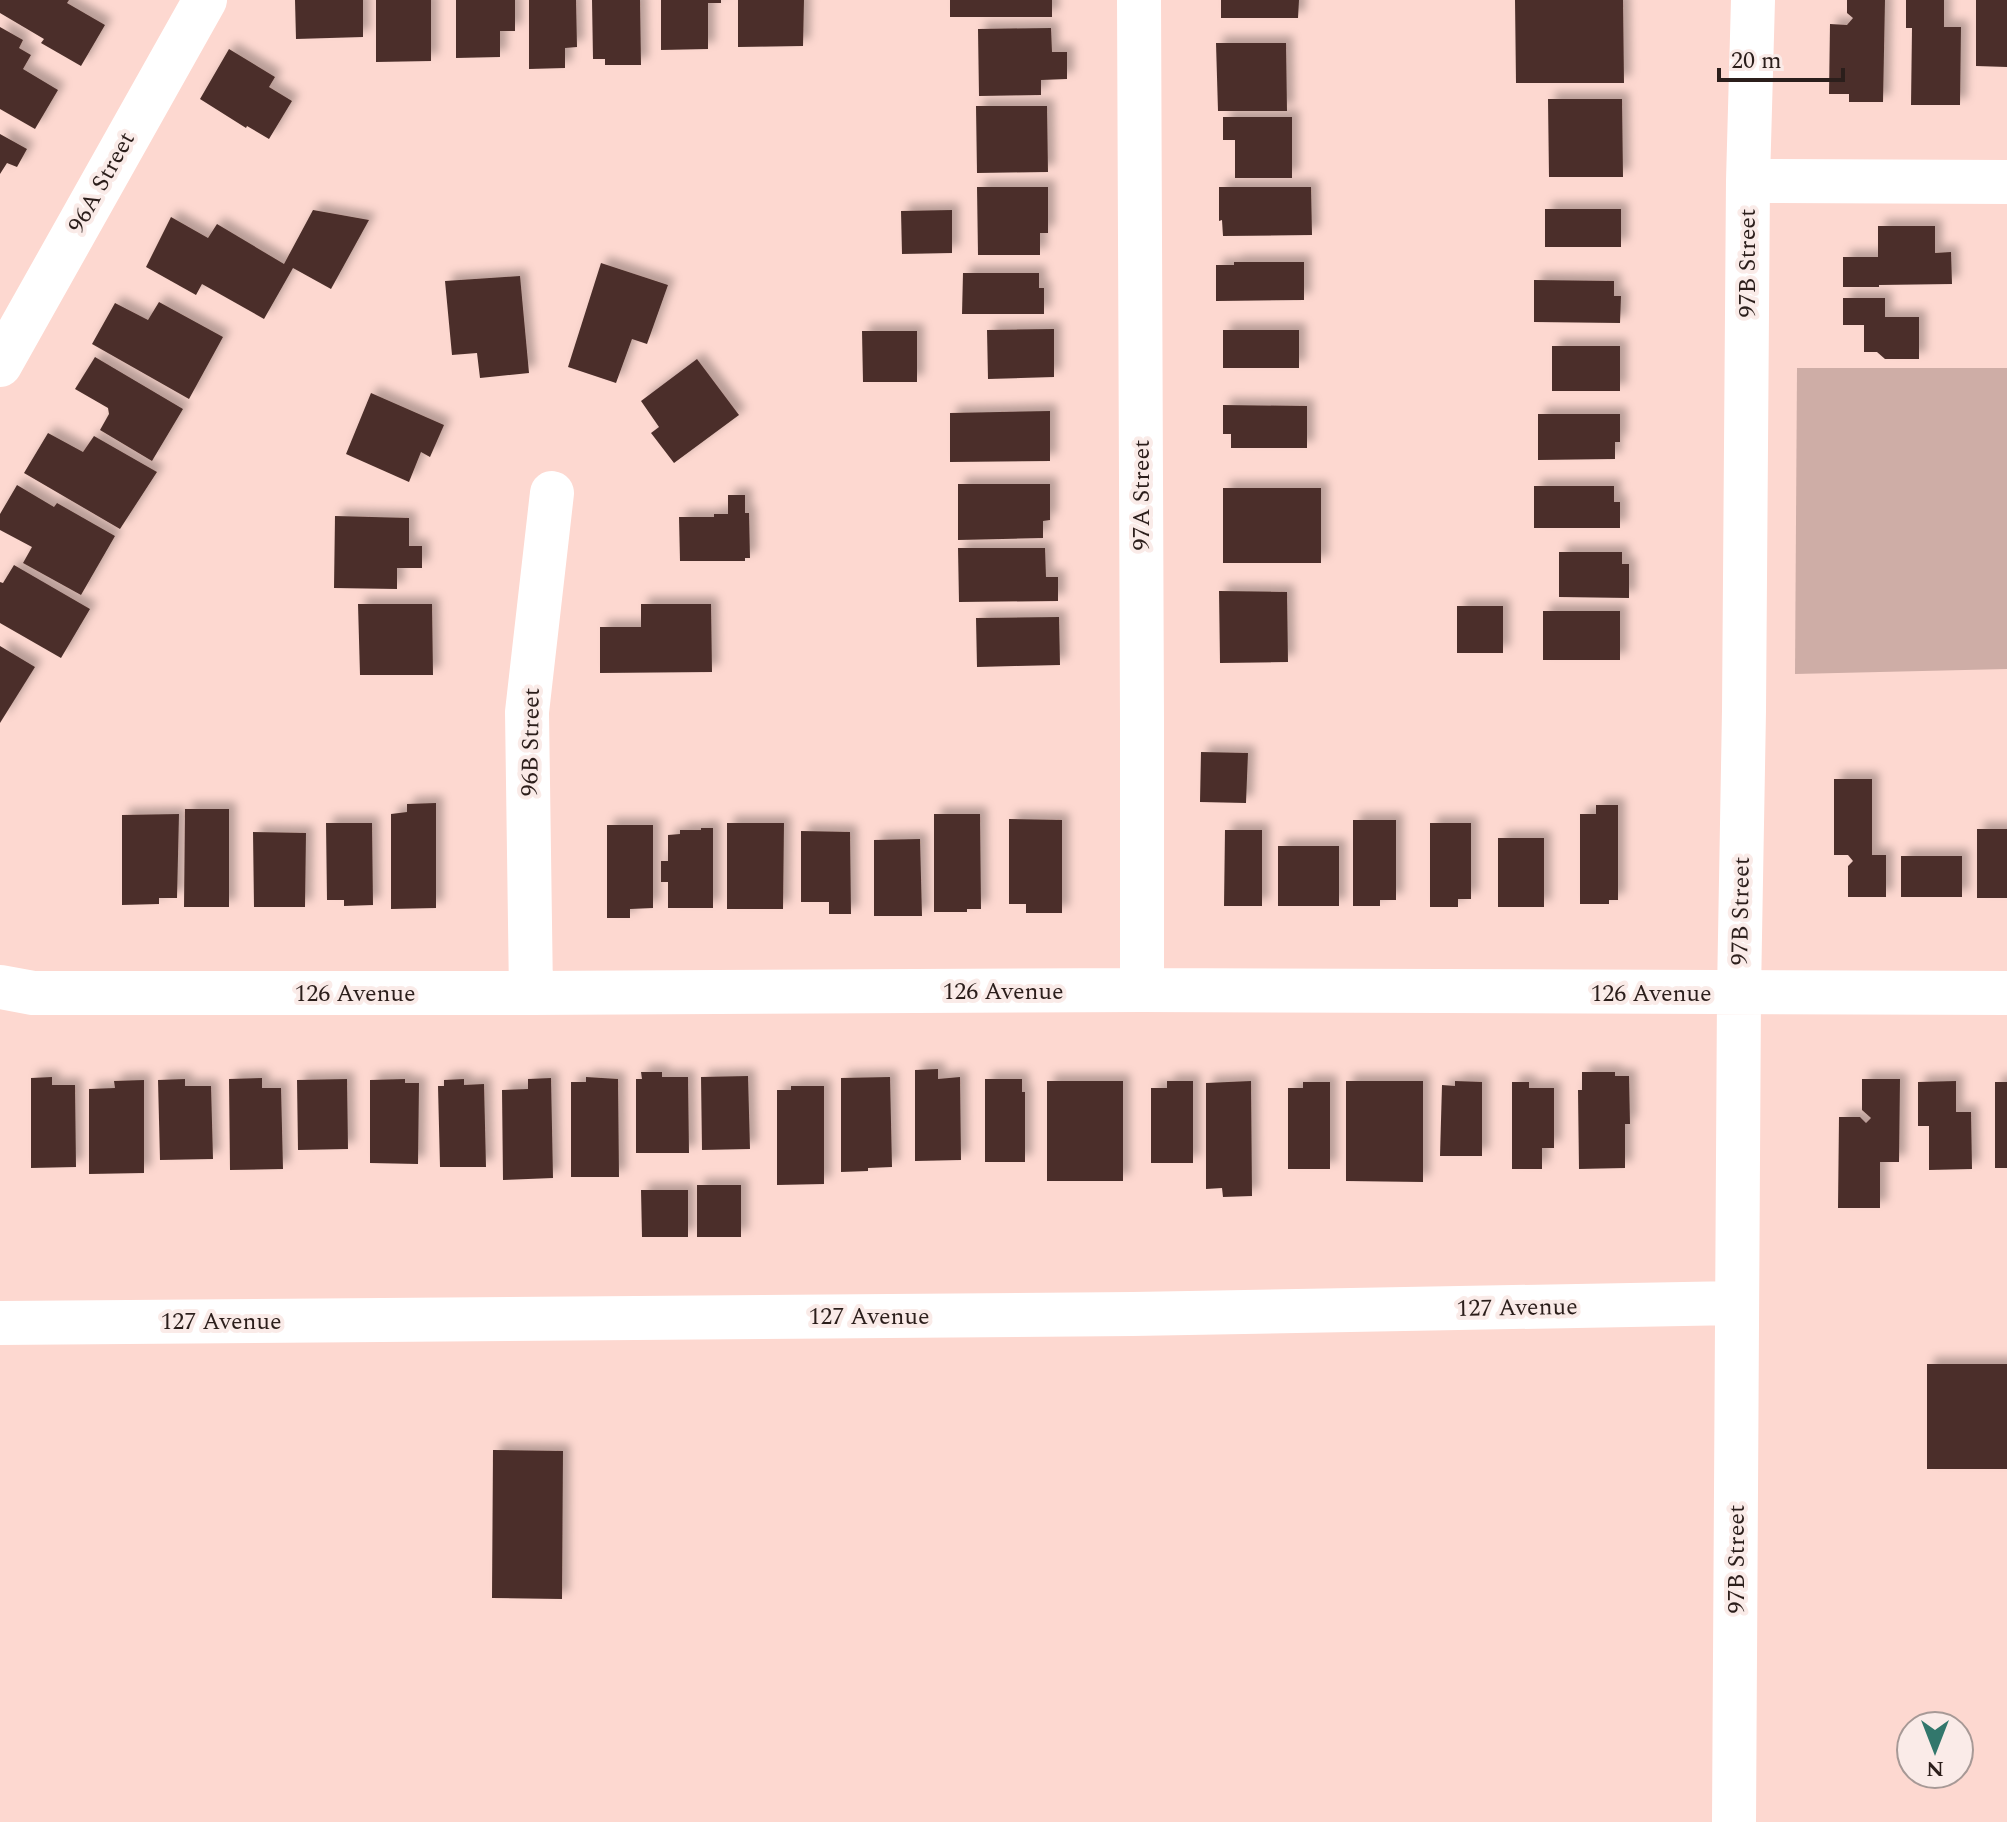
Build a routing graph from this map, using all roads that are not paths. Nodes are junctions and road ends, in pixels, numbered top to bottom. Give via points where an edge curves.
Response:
1 (205, 0) edge
2 (1139, 0) edge
3 (1753, 0) edge
4 (1748, 181) junction
5 (2007, 182) edge
6 (0, 365) edge
7 (552, 493) dead end
8 (0, 987) edge
9 (1142, 990) junction
10 (531, 993) junction
11 (1739, 993) junction
12 (2007, 993) edge
13 (1737, 1303) junction
14 (0, 1323) edge
15 (1734, 1822) edge

1 - 6 street, 96A Street
2 - 9 street, 97A Street
3 - 4 street, 97B Street
4 - 5 street
4 - 11 street, 97B Street
7 - 10 street, 96B Street via 527,712
8 - 10 street, 126 Avenue via 33,993
9 - 10 street, 126 Avenue
9 - 11 street, 126 Avenue
11 - 12 street, 126 Avenue
11 - 13 street, 97B Street
13 - 14 street, 127 Avenue
13 - 15 street, 97B Street

